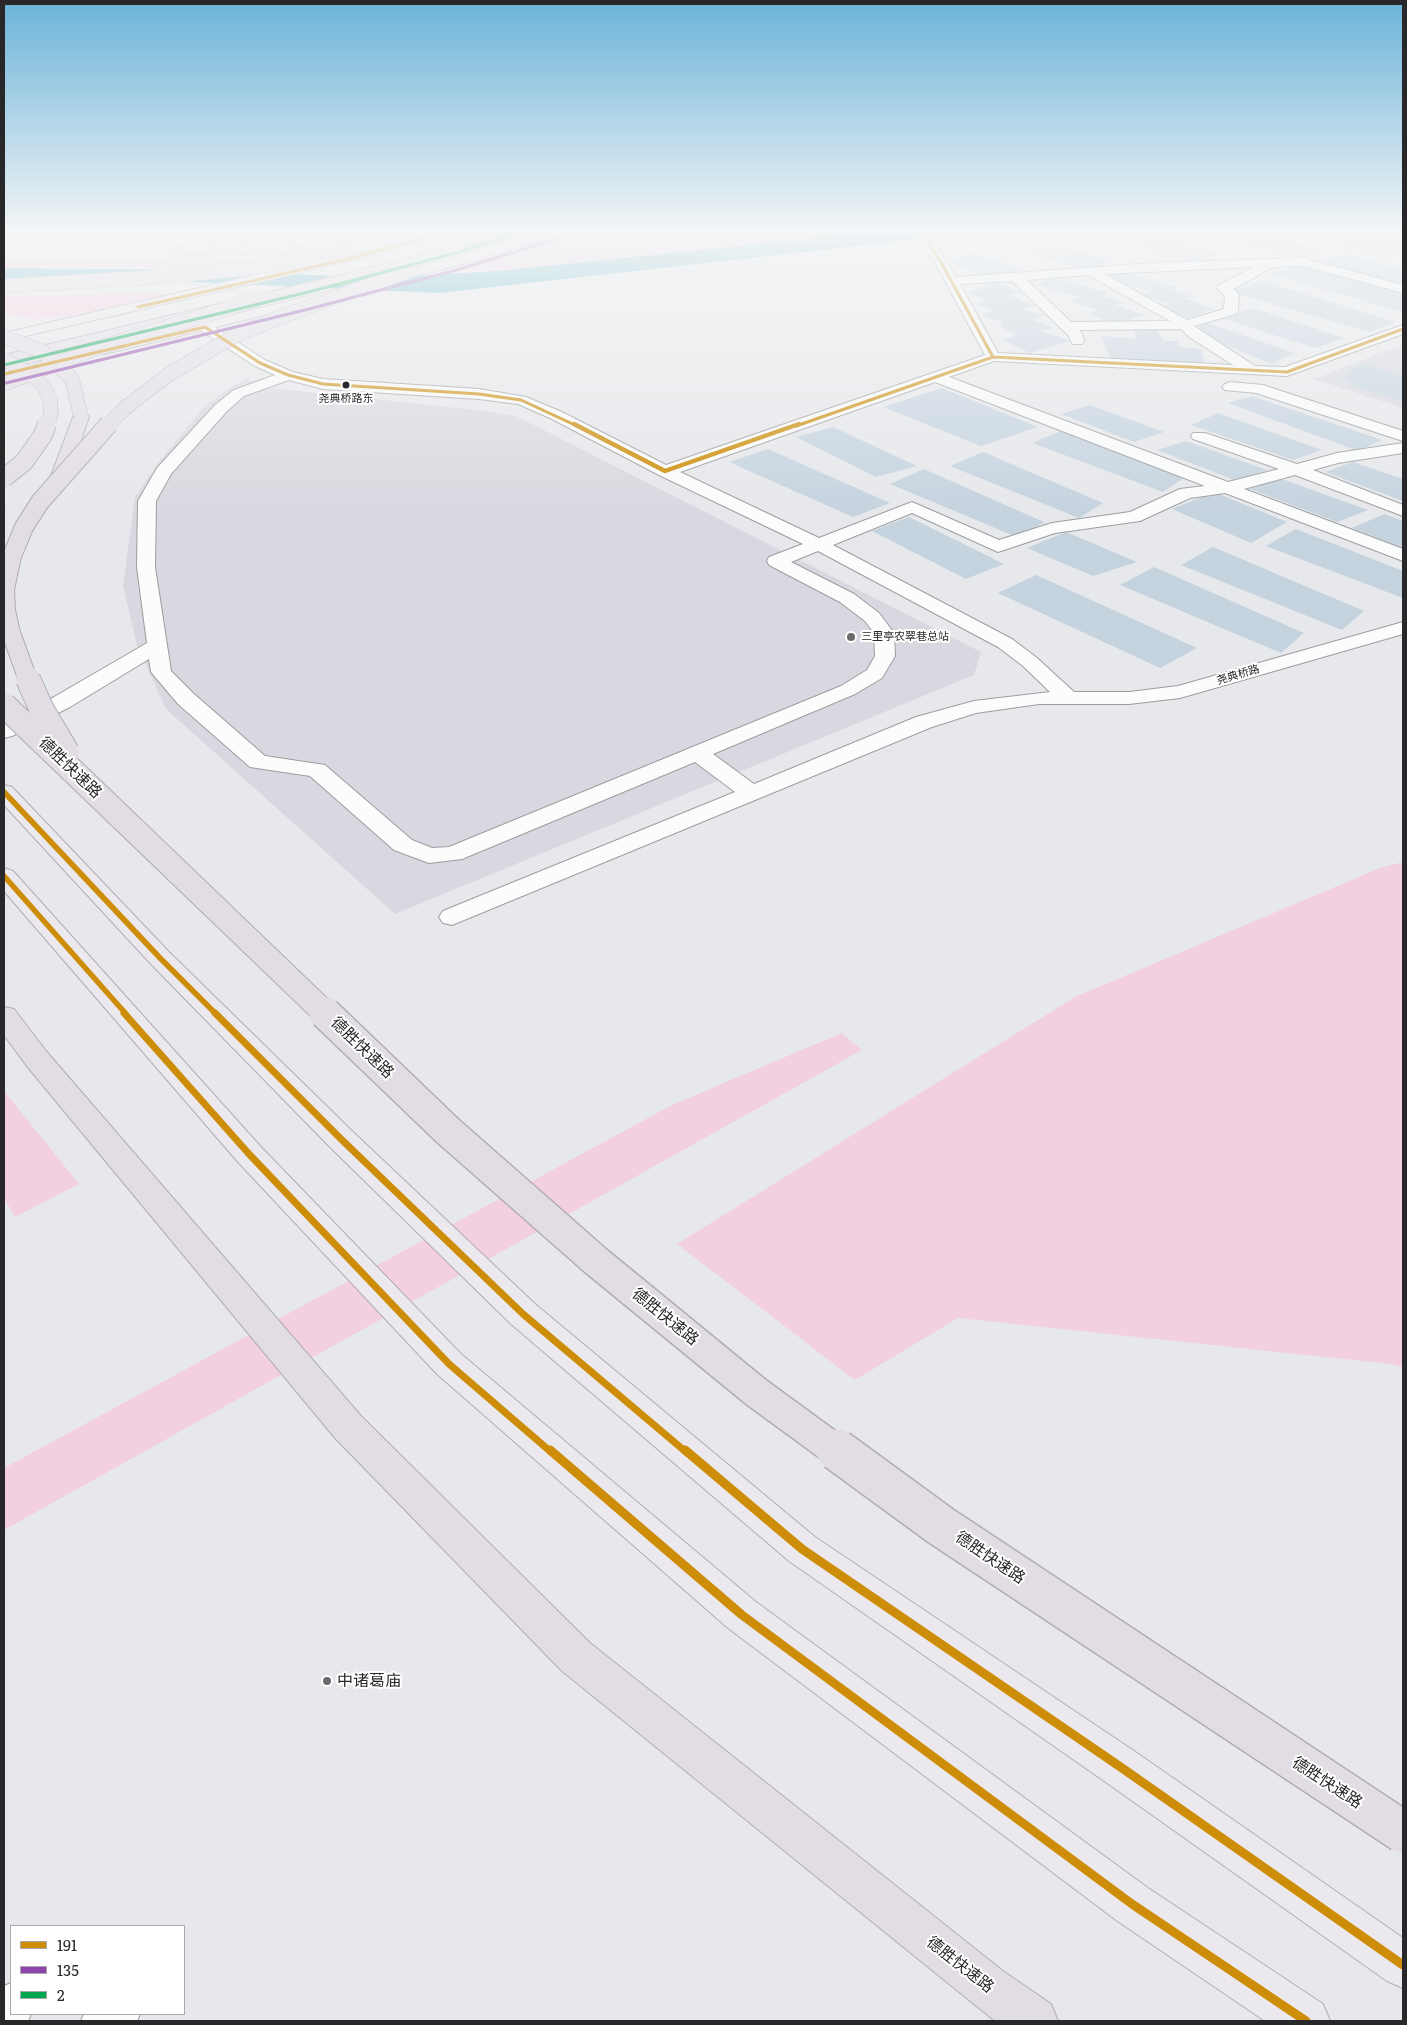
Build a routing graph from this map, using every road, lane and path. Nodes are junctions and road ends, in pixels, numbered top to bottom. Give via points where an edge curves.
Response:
1 (1184, 325) edge
2 (55, 326) edge
3 (103, 326) edge
4 (146, 326) edge
5 (172, 326) edge
6 (210, 326) edge
7 (261, 326) edge
8 (976, 326) edge
9 (1067, 326) joint
10 (1126, 326) edge
11 (204, 327) junction
12 (1403, 330) edge
13 (4, 337) edge
14 (4, 349) edge
15 (993, 357) junction
16 (4, 359) edge
17 (1081, 362) junction
18 (1252, 371) junction
19 (4, 374) edge
20 (288, 375) junction
21 (935, 377) junction
22 (4, 384) edge
23 (1217, 386) dead end
24 (1199, 436) dead end
25 (1403, 436) edge
26 (1403, 448) edge
27 (1296, 469) junction
28 (665, 471) junction
29 (4, 478) edge
30 (58, 481) junction
31 (1227, 488) junction
32 (1403, 511) edge
33 (820, 545) junction
34 (1403, 555) edge
35 (1403, 628) edge
36 (156, 646) junction
37 (1069, 698) junction
38 (4, 705) edge
39 (4, 731) edge
40 (697, 753) junction
41 (83, 780) junction
42 (4, 792) edge
43 (750, 792) junction
44 (4, 876) edge
45 (452, 917) dead end
46 (4, 1016) edge
47 (4, 1029) edge
48 (36, 1058) junction
49 (1403, 1832) edge
50 (1403, 1965) edge
51 (1034, 2021) edge
52 (1306, 2021) edge

1 - 18 street
2 - 13 main road
3 - 14 highway, bridge
4 - 16 highway, bridge
5 - 22 highway, bridge via 95,349
6 - 11 main road, bridge
7 - 30 highway, bridge via 213,348 171,373 125,408
8 - 15 street
9 - 10 street
9 - 17 street via 1076,335
11 - 19 main road
11 - 20 street via 260,362
12 - 18 street via 1287,372
13 - 30 highway, bridge via 42,351 72,379 80,417
15 - 17 street
15 - 21 street
16 - 29 highway, bridge via 44,387 50,399 51,414 43,435 24,462
17 - 18 street
20 - 28 street via 323,384 479,394 521,400
20 - 36 street via 239,392 220,408 169,464 148,501 146,566
21 - 28 street
21 - 31 street
23 - 25 street via 1258,388
24 - 27 street
26 - 27 street via 1337,458
27 - 31 street
27 - 32 street
28 - 33 street
30 - 41 highway, bridge via 24,527 12,556 5,589 6,611 30,684
31 - 33 street via 1186,494 1134,517 1052,528 998,546 912,507
31 - 34 street
33 - 37 street via 1005,643
33 - 40 street via 776,561 847,598 872,617 884,633 885,656 875,674 848,690
35 - 37 street, 尧典桥路 via 1180,692 1129,698
36 - 39 street via 62,702
36 - 40 street via 161,672 186,699 258,762 317,770 402,845 429,856 453,854
37 - 43 street, 尧典桥路 via 1039,698 974,707 924,722
38 - 41 highway, 德胜快速路, bridge
40 - 43 street
41 - 49 highway, 德胜快速路, bridge via 448,1131 596,1261 756,1392 941,1526
42 - 50 main road via 160,958 523,1314 802,1549
43 - 45 street, 尧典桥路
44 - 52 main road via 249,1154 449,1364 742,1616 1132,1904
46 - 48 highway, 德胜快速路
47 - 48 highway
48 - 51 highway, 德胜快速路 via 348,1427 576,1657 979,1981

